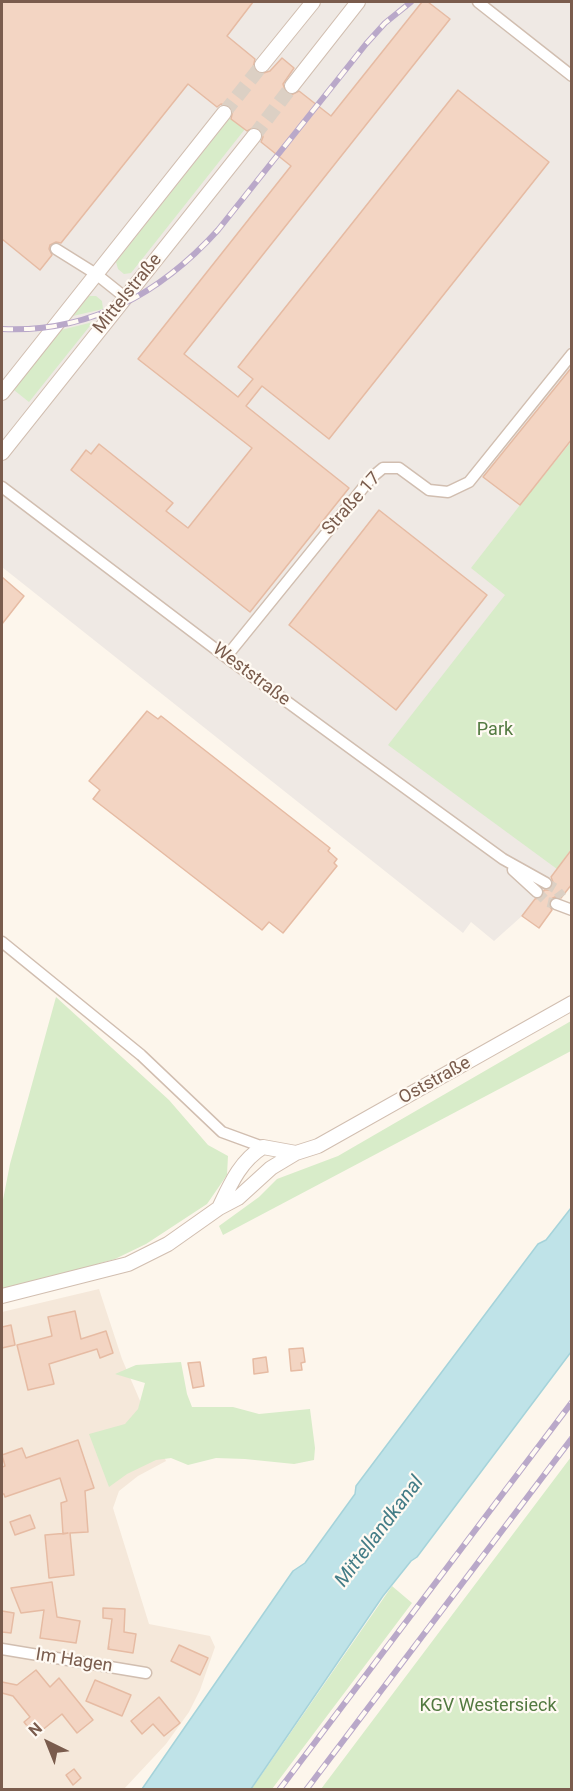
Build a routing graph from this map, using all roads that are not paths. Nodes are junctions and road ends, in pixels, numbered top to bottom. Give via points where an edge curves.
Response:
1 (313, 2) edge
2 (358, 2) edge
3 (478, 2) edge
4 (262, 65) tunnel mouth
5 (572, 76) edge
6 (292, 86) tunnel mouth
7 (224, 113) tunnel mouth
8 (254, 136) tunnel mouth
9 (56, 249) dead end
10 (96, 274) junction
11 (126, 298) junction
12 (572, 354) edge
13 (2, 393) edge
14 (2, 453) edge
15 (2, 487) edge
16 (226, 657) junction
17 (502, 859) junction
18 (546, 884) tunnel mouth
19 (537, 892) tunnel mouth
20 (559, 900) tunnel mouth
21 (571, 910) edge
22 (2, 942) edge
23 (572, 1003) edge
24 (263, 1147) junction
25 (296, 1153) junction
26 (219, 1208) junction
27 (2, 1296) edge
28 (2, 1649) edge
29 (146, 1673) dead end

1 - 4 street
2 - 6 street
3 - 5 street
7 - 10 street, Mittelstraße
8 - 11 street, Mittelstraße
9 - 10 street
10 - 11 street
10 - 13 street, Mittelstraße
11 - 14 street, Mittelstraße
12 - 16 street, Straße 17 via 470,482 448,492 429,490 399,468 383,468 371,478
15 - 16 street, Weststraße
16 - 17 street, Weststraße
17 - 18 street, Weststraße
17 - 19 street, Weststraße
20 - 21 street
22 - 24 street via 141,1056 222,1132
23 - 25 street, Oststraße via 318,1146
24 - 25 street
24 - 26 street via 242,1165
25 - 26 street, Oststraße
26 - 27 street, Oststraße via 168,1244 128,1264
28 - 29 street, Im Hagen

